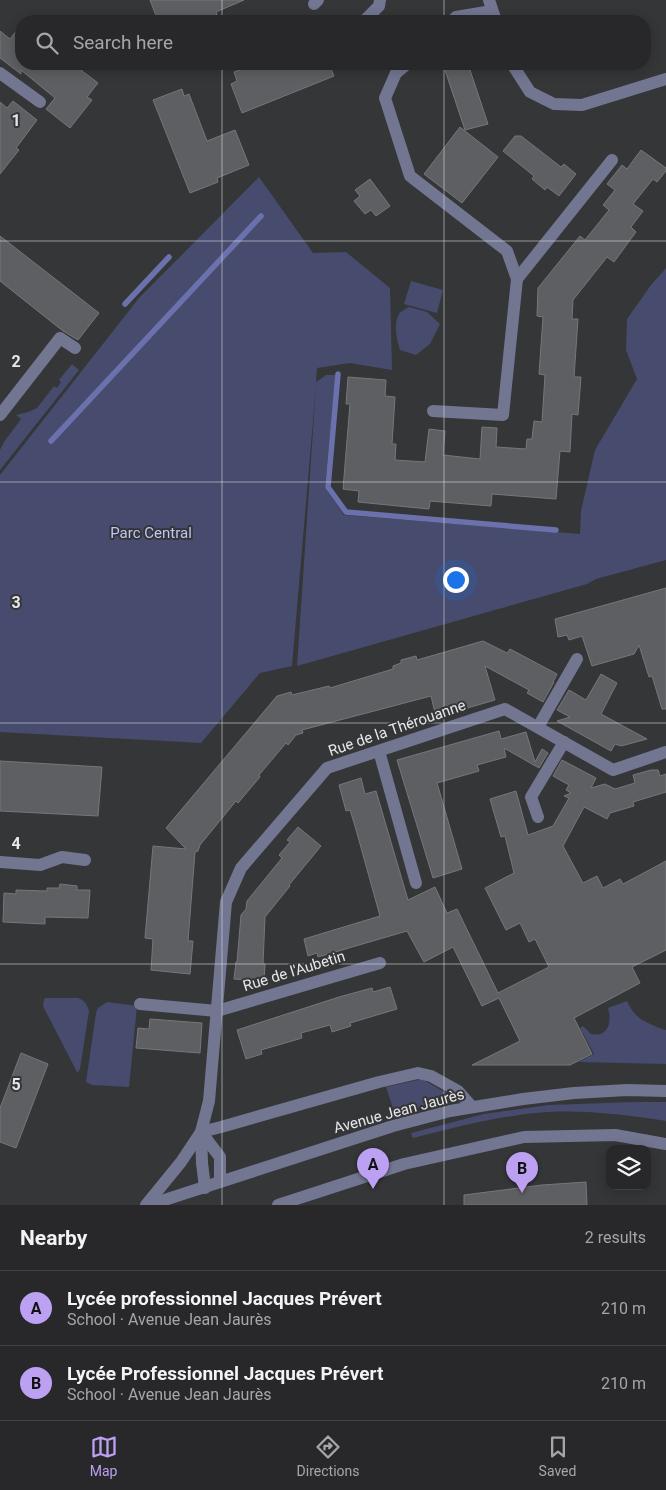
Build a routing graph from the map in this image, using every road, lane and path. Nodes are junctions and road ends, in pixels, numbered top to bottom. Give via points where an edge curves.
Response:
1 (380, 0) edge
2 (492, 11) edge
3 (370, 15) edge
4 (468, 15) edge
5 (400, 70) edge
6 (516, 70) edge
7 (0, 72) edge
8 (662, 80) edge
9 (40, 102) dead end
10 (612, 160) dead end
11 (517, 279) junction
12 (75, 348) dead end
13 (433, 412) dead end
14 (0, 415) edge
15 (577, 659) dead end
16 (538, 727) junction
17 (564, 742) junction
18 (379, 751) junction
19 (666, 752) edge
20 (538, 817) dead end
21 (85, 860) dead end
22 (0, 862) edge
23 (416, 883) dead end
24 (380, 963) dead end
25 (140, 1004) dead end
26 (217, 1011) junction
27 (666, 1091) edge
28 (472, 1107) junction
29 (201, 1132) junction
30 (666, 1144) edge
31 (220, 1182) junction
32 (205, 1188) junction
33 (148, 1205) edge
34 (278, 1205) edge

1 - 3 street
2 - 4 street
5 - 11 street via 385,98 410,176 507,251
6 - 8 street via 530,92 554,104 582,104
7 - 9 street
10 - 11 street
11 - 13 street via 503,415
12 - 14 street via 60,338
15 - 16 street
16 - 17 street, Rue de la Thérouanne
16 - 18 street, Rue de la Thérouanne via 505,709
17 - 19 street, Rue de la Thérouanne via 613,770
17 - 20 street via 531,797
18 - 23 street
18 - 26 street, Rue de la Thérouanne via 328,768 241,868 226,902
21 - 22 street via 62,857 40,865
24 - 26 street, Rue de l'Aubetin
25 - 26 street
26 - 29 street, Rue de la Thérouanne via 209,1101
27 - 28 street, Avenue Jean Jaurès via 574,1093
28 - 29 street via 458,1091 431,1076 418,1073
28 - 31 street, Avenue Jean Jaurès via 393,1126
29 - 31 street via 220,1157
29 - 32 street, Rue de la Thérouanne
29 - 33 street, Rue de la Thérouanne
30 - 34 street via 615,1135 524,1137 404,1164
31 - 32 street, Avenue Jean Jaurès
32 - 33 street, Avenue Jean Jaurès

